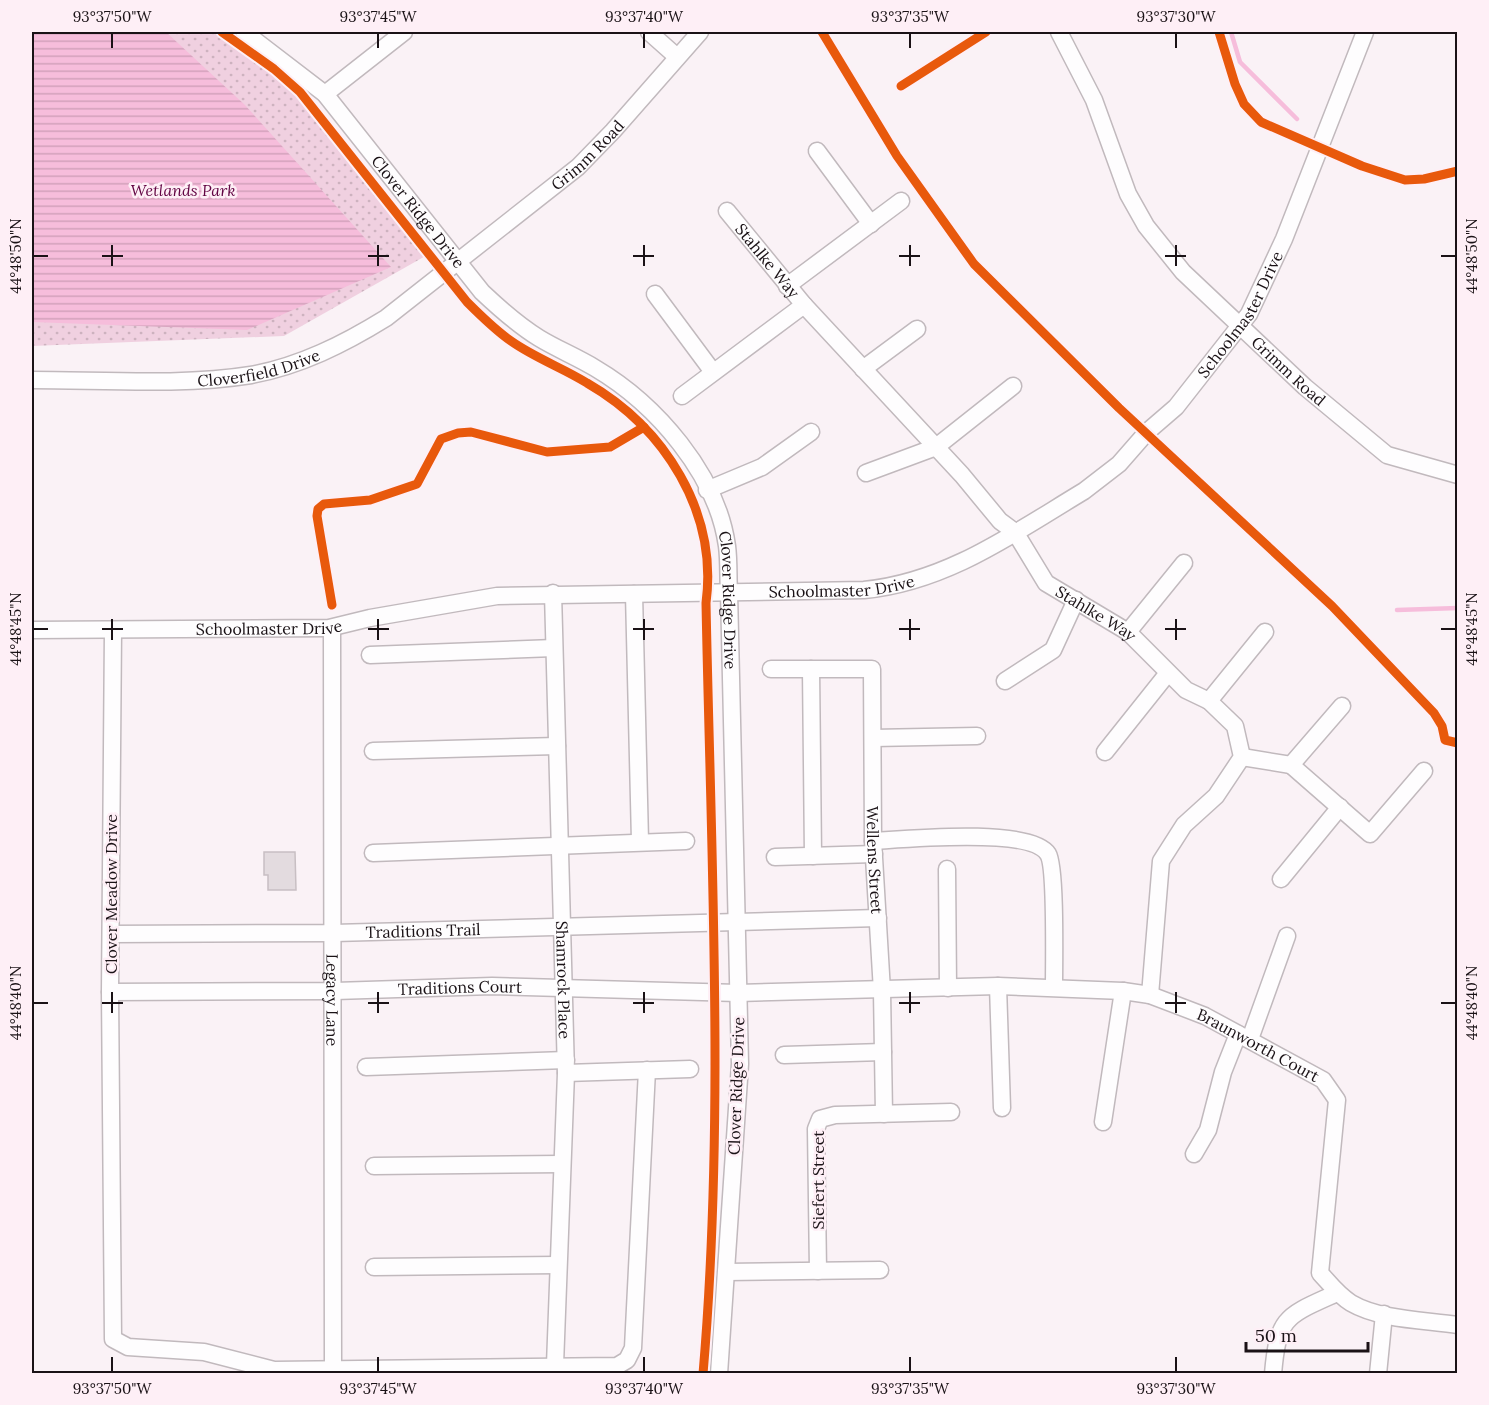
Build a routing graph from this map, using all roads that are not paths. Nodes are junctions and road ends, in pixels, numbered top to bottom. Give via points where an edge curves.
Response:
1 (244, 32) edge
2 (404, 32) edge
3 (649, 32) edge
4 (700, 32) edge
5 (1059, 32) edge
6 (1365, 32) edge
7 (676, 56) junction
8 (325, 94) junction
9 (817, 151) dead end
10 (901, 201) dead end
11 (728, 211) dead end
12 (871, 224) junction
13 (457, 261) junction
14 (787, 286) junction
15 (655, 294) dead end
16 (804, 305) junction
17 (1239, 326) junction
18 (917, 329) dead end
19 (863, 369) junction
20 (713, 372) junction
21 (32, 380) edge
22 (1013, 386) dead end
23 (682, 396) dead end
24 (811, 432) dead end
25 (936, 447) junction
26 (866, 473) dead end
27 (1458, 475) edge
28 (707, 490) junction
29 (1015, 532) junction
30 (1184, 563) dead end
31 (729, 592) junction
32 (553, 594) junction
33 (634, 594) junction
34 (1076, 600) junction
35 (332, 628) junction
36 (32, 630) edge
37 (113, 630) junction
38 (1128, 632) junction
39 (1265, 632) dead end
40 (554, 648) junction
41 (370, 654) dead end
42 (771, 669) dead end
43 (811, 669) junction
44 (1168, 673) junction
45 (1005, 681) dead end
46 (1209, 701) junction
47 (1342, 706) dead end
48 (977, 736) dead end
49 (873, 738) junction
50 (557, 747) junction
51 (373, 751) dead end
52 (1106, 752) dead end
53 (1242, 757) junction
54 (1291, 765) junction
55 (1424, 771) dead end
56 (1340, 807) junction
57 (640, 841) junction
58 (686, 841) dead end
59 (874, 847) junction
60 (559, 848) junction
61 (373, 853) dead end
62 (813, 856) junction
63 (775, 857) dead end
64 (947, 868) dead end
65 (1281, 879) dead end
66 (878, 918) junction
67 (736, 921) junction
68 (561, 928) junction
69 (334, 933) junction
70 (111, 934) junction
71 (1287, 936) dead end
72 (562, 986) junction
73 (998, 986) junction
74 (1054, 987) junction
75 (948, 988) junction
76 (333, 991) junction
77 (882, 991) junction
78 (1124, 991) junction
79 (110, 992) junction
80 (738, 993) junction
81 (1150, 995) junction
82 (1244, 1036) junction
83 (884, 1052) junction
84 (784, 1055) dead end
85 (366, 1067) dead end
86 (566, 1067) junction
87 (690, 1069) dead end
88 (647, 1071) junction
89 (1002, 1108) dead end
90 (951, 1112) dead end
91 (884, 1114) junction
92 (1103, 1122) dead end
93 (1194, 1154) dead end
94 (562, 1164) junction
95 (374, 1166) dead end
96 (558, 1265) junction
97 (374, 1267) dead end
98 (818, 1270) junction
99 (880, 1270) dead end
100 (726, 1272) junction
101 (1337, 1293) junction
102 (1384, 1314) junction
103 (1458, 1325) edge
104 (555, 1365) junction
105 (333, 1371) edge
106 (719, 1374) edge
107 (1273, 1374) edge
108 (1378, 1374) edge

1 - 8 street, Clover Ridge Drive
2 - 8 street
3 - 7 street
4 - 7 street, Grimm Road
5 - 17 street, Grimm Road via 1094,100 1112,156 1146,226 1183,272
6 - 17 street, Schoolmaster Drive via 1284,239 1249,314
7 - 13 street, Grimm Road via 578,167
8 - 13 street, Clover Ridge Drive
9 - 12 street
10 - 12 street
11 - 14 street, Stahlke Way
12 - 14 street
13 - 21 street, Cloverfield Drive via 386,318 324,352 289,365 251,375 198,379
13 - 28 street, Clover Ridge Drive via 510,318 610,377 653,411 677,438
14 - 16 street, Stahlke Way
15 - 20 street
16 - 19 street, Stahlke Way
16 - 20 street
17 - 27 street, Grimm Road via 1387,455
17 - 29 street, Schoolmaster Drive via 1176,407 1119,464 1084,491
18 - 19 street
19 - 25 street, Stahlke Way
20 - 23 street
22 - 25 street
24 - 28 street via 762,467
25 - 26 street
25 - 29 street, Stahlke Way via 1000,521
28 - 31 street, Clover Ridge Drive via 727,545
29 - 31 street, Schoolmaster Drive via 945,571 891,588
29 - 34 street, Stahlke Way via 1046,583
30 - 38 street
31 - 33 street, Schoolmaster Drive
31 - 67 street, Clover Ridge Drive
32 - 33 street, Schoolmaster Drive
32 - 35 street, Schoolmaster Drive via 497,596
32 - 40 street, Shamrock Place
33 - 57 street
34 - 38 street, Stahlke Way
34 - 45 street via 1053,650
35 - 37 street, Schoolmaster Drive
35 - 69 street, Legacy Lane
36 - 37 street, Schoolmaster Drive
37 - 70 street, Clover Meadow Drive
38 - 44 street, Stahlke Way
39 - 46 street
40 - 41 street
40 - 50 street, Shamrock Place
42 - 43 street
43 - 49 street, Wellens Street via 872,669
43 - 62 street
44 - 46 street, Stahlke Way via 1186,690
44 - 52 street
46 - 53 street, Stahlke Way via 1235,726
47 - 54 street
48 - 49 street
49 - 59 street, Wellens Street
50 - 51 street
50 - 60 street, Shamrock Place
53 - 54 street
53 - 81 street via 1215,796 1184,825 1161,861
54 - 56 street
55 - 56 street via 1370,834
56 - 65 street
57 - 58 street
57 - 60 street
59 - 62 street
59 - 66 street, Wellens Street
59 - 74 street via 990,837 1023,839 1041,846 1049,856
60 - 61 street
60 - 68 street, Shamrock Place
62 - 63 street
64 - 75 street
66 - 67 street
66 - 77 street, Wellens Street
67 - 68 street, Traditions Trail
67 - 80 street, Clover Ridge Drive
68 - 69 street, Traditions Trail
68 - 72 street, Shamrock Place
69 - 70 street, Traditions Trail
69 - 76 street, Legacy Lane
70 - 79 street, Clover Meadow Drive
71 - 82 street
72 - 76 street, Traditions Court
72 - 80 street, Traditions Court
72 - 86 street, Shamrock Place
73 - 74 street, Braunworth Court
73 - 75 street, Braunworth Court
73 - 89 street
74 - 78 street, Braunworth Court
75 - 77 street, Braunworth Court
76 - 79 street, Traditions Court
76 - 105 street, Legacy Lane
77 - 80 street, Braunworth Court
77 - 83 street, Wellens Street
78 - 81 street, Braunworth Court
78 - 92 street
79 - 105 street, Clover Meadow Drive via 113,1339 128,1347 204,1352 274,1370
80 - 100 street, Clover Ridge Drive via 740,1064
81 - 82 street, Braunworth Court
82 - 93 street via 1223,1072 1208,1130
82 - 101 street, Braunworth Court via 1323,1080 1337,1100 1320,1273
83 - 84 street
83 - 91 street
85 - 86 street
86 - 88 street
86 - 94 street, Shamrock Place
87 - 88 street
88 - 104 street via 633,1348 627,1360 617,1366
90 - 91 street, Siefert Street
91 - 98 street, Siefert Street via 820,1119 816,1129
94 - 95 street
94 - 96 street, Shamrock Place
96 - 97 street
96 - 104 street, Shamrock Place
98 - 99 street
98 - 100 street
100 - 106 street, Clover Ridge Drive
101 - 102 street, Braunworth Court via 1353,1304
101 - 107 street via 1305,1307 1284,1322 1276,1340
102 - 103 street, Braunworth Court
102 - 108 street
104 - 105 street

